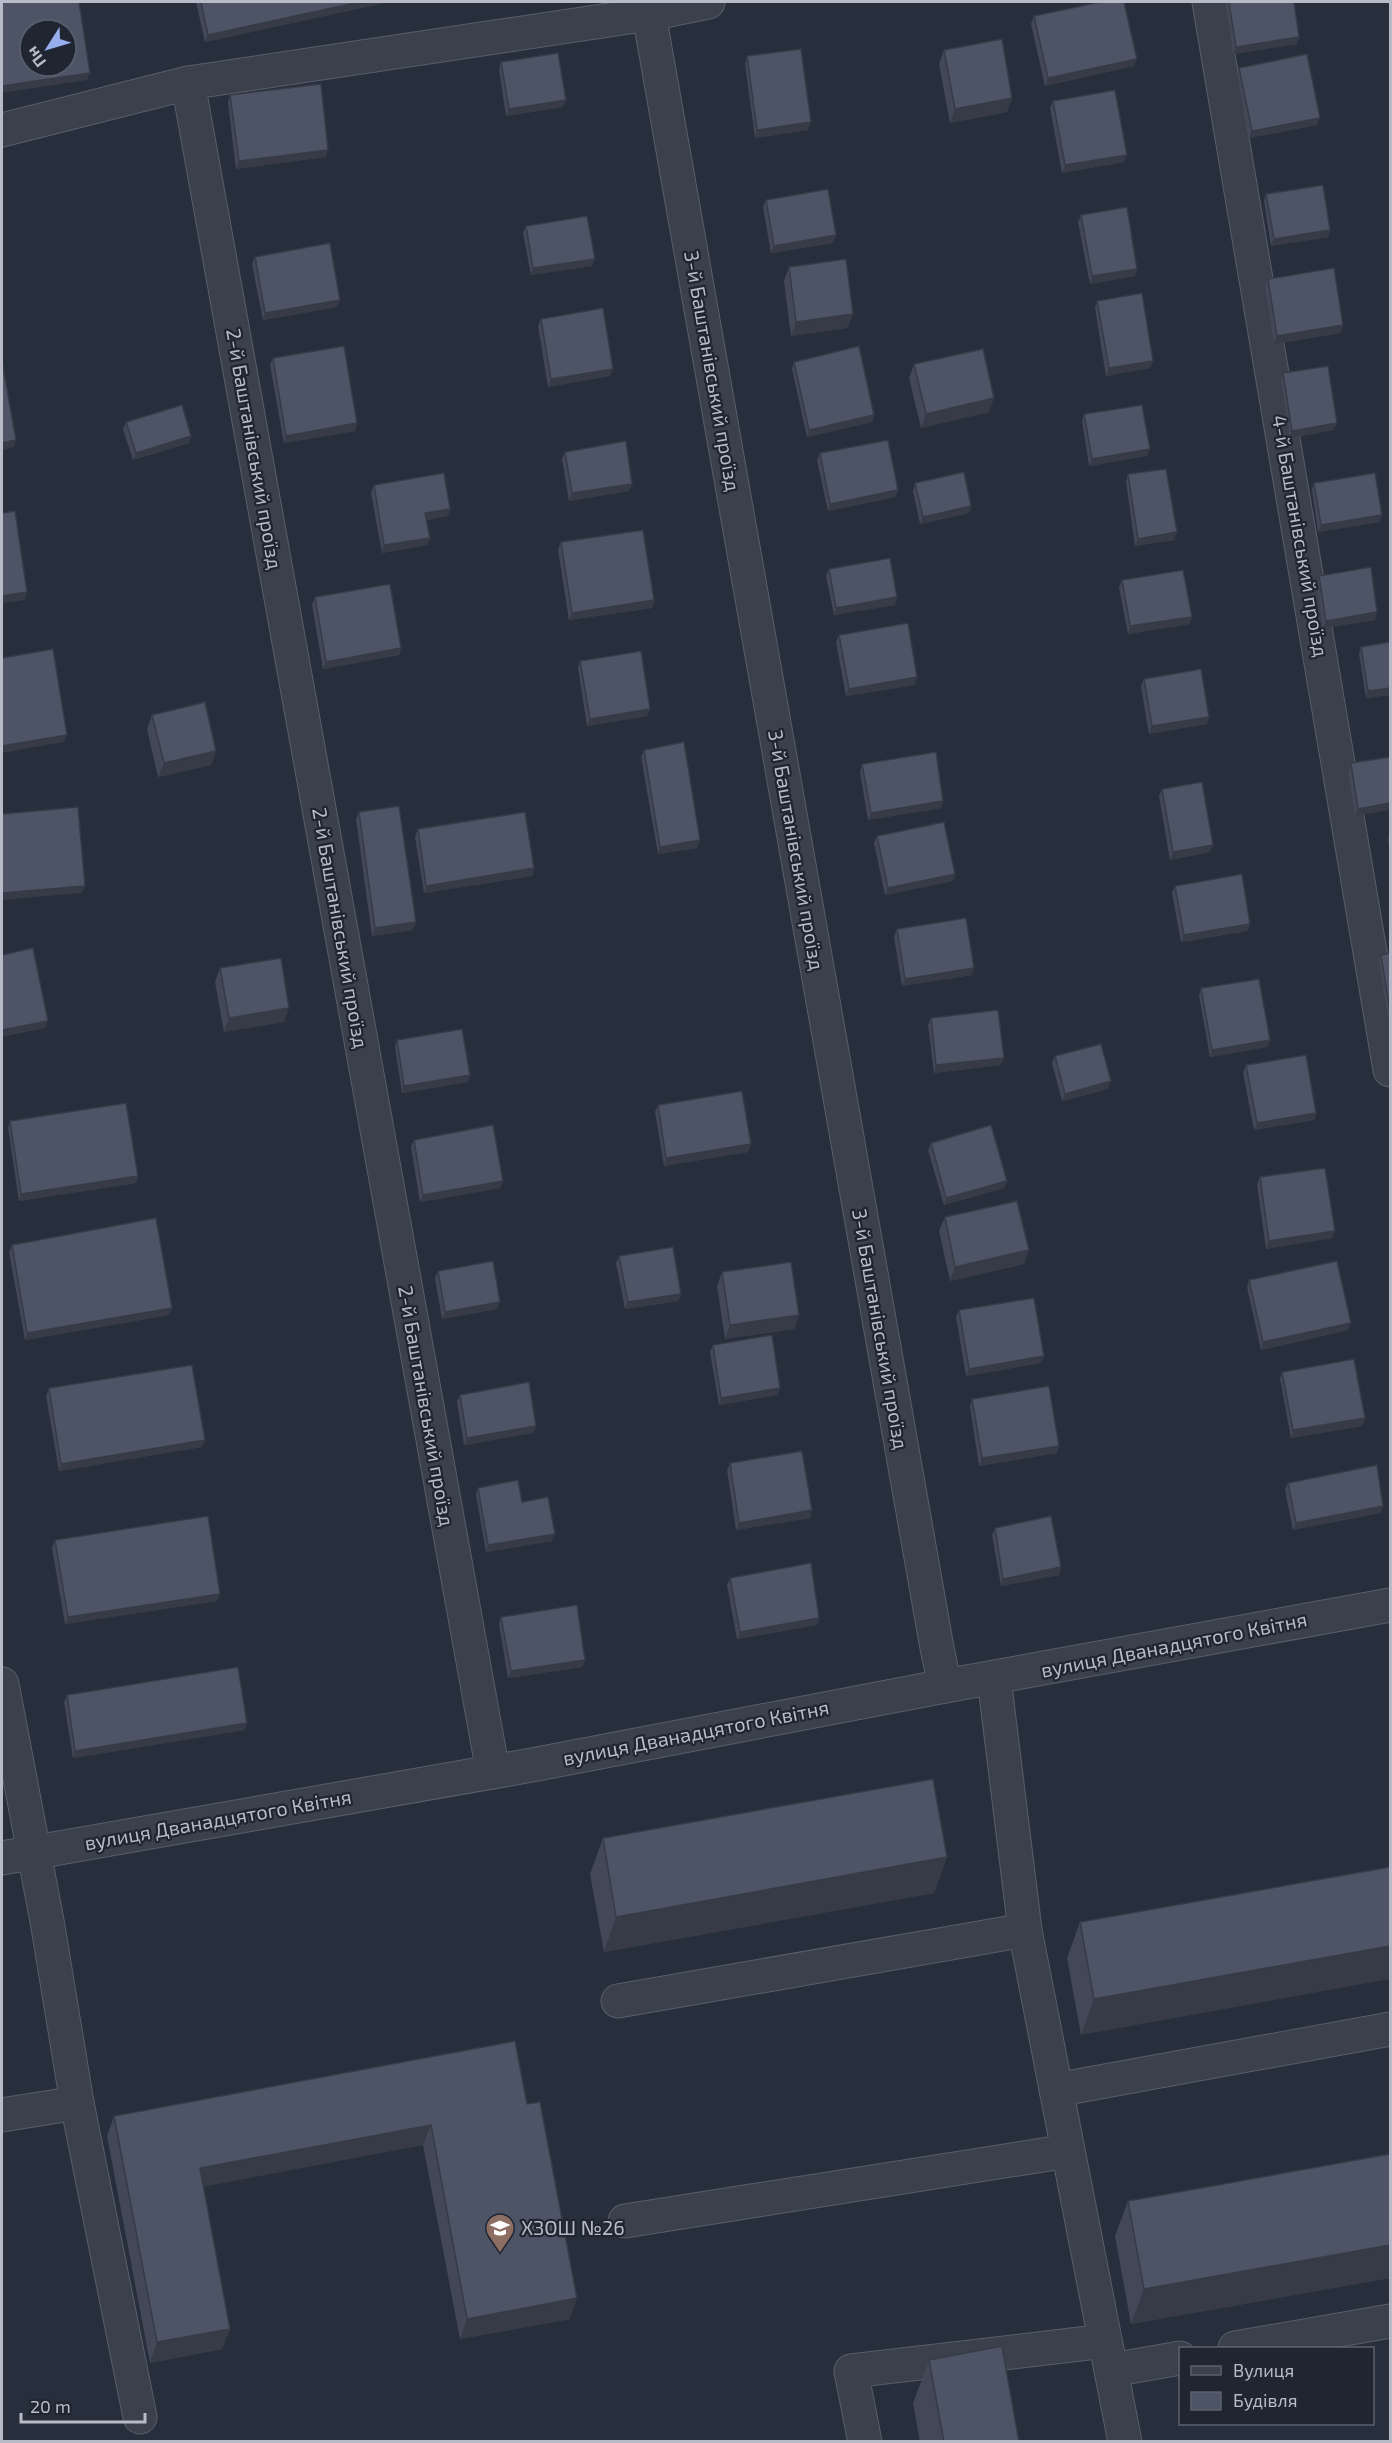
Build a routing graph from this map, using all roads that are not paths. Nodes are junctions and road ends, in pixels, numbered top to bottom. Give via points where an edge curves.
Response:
1 (708, 2) edge
2 (1209, 2) edge
3 (649, 14) junction
4 (188, 83) junction
5 (2, 130) edge
6 (1390, 1070) edge
7 (1390, 1605) edge
8 (994, 1678) junction
9 (2, 1684) edge
10 (945, 1686) junction
11 (493, 1772) junction
12 (34, 1852) junction
13 (2, 1858) edge
14 (1025, 1930) junction
15 (618, 2001) dead end
16 (1390, 2029) edge
17 (1056, 2090) junction
18 (77, 2103) junction
19 (2, 2115) edge
20 (1068, 2151) junction
21 (625, 2221) dead end
22 (1390, 2321) edge
23 (1246, 2347) edge
24 (1108, 2356) junction
25 (1179, 2358) edge
26 (140, 2417) dead end
27 (865, 2442) edge
28 (1125, 2442) edge

1 - 3 street
2 - 6 street, 4-й Баштанівський проїзд
3 - 4 street
3 - 10 street, 3-й Баштанівський проїзд
4 - 5 street
4 - 11 street, 2-й Баштанівський проїзд
7 - 8 street, вулиця Дванадцятого Квітня
8 - 10 street, вулиця Дванадцятого Квітня
8 - 14 street
9 - 12 street
10 - 11 street, вулиця Дванадцятого Квітня
11 - 12 street, вулиця Дванадцятого Квітня
12 - 13 street, вулиця Дванадцятого Квітня
12 - 18 street
14 - 15 street
14 - 17 street
16 - 17 street
17 - 20 street
18 - 19 street
18 - 26 street
20 - 21 street
20 - 24 street
22 - 23 street
24 - 25 street
24 - 27 street via 851,2372
24 - 28 street

